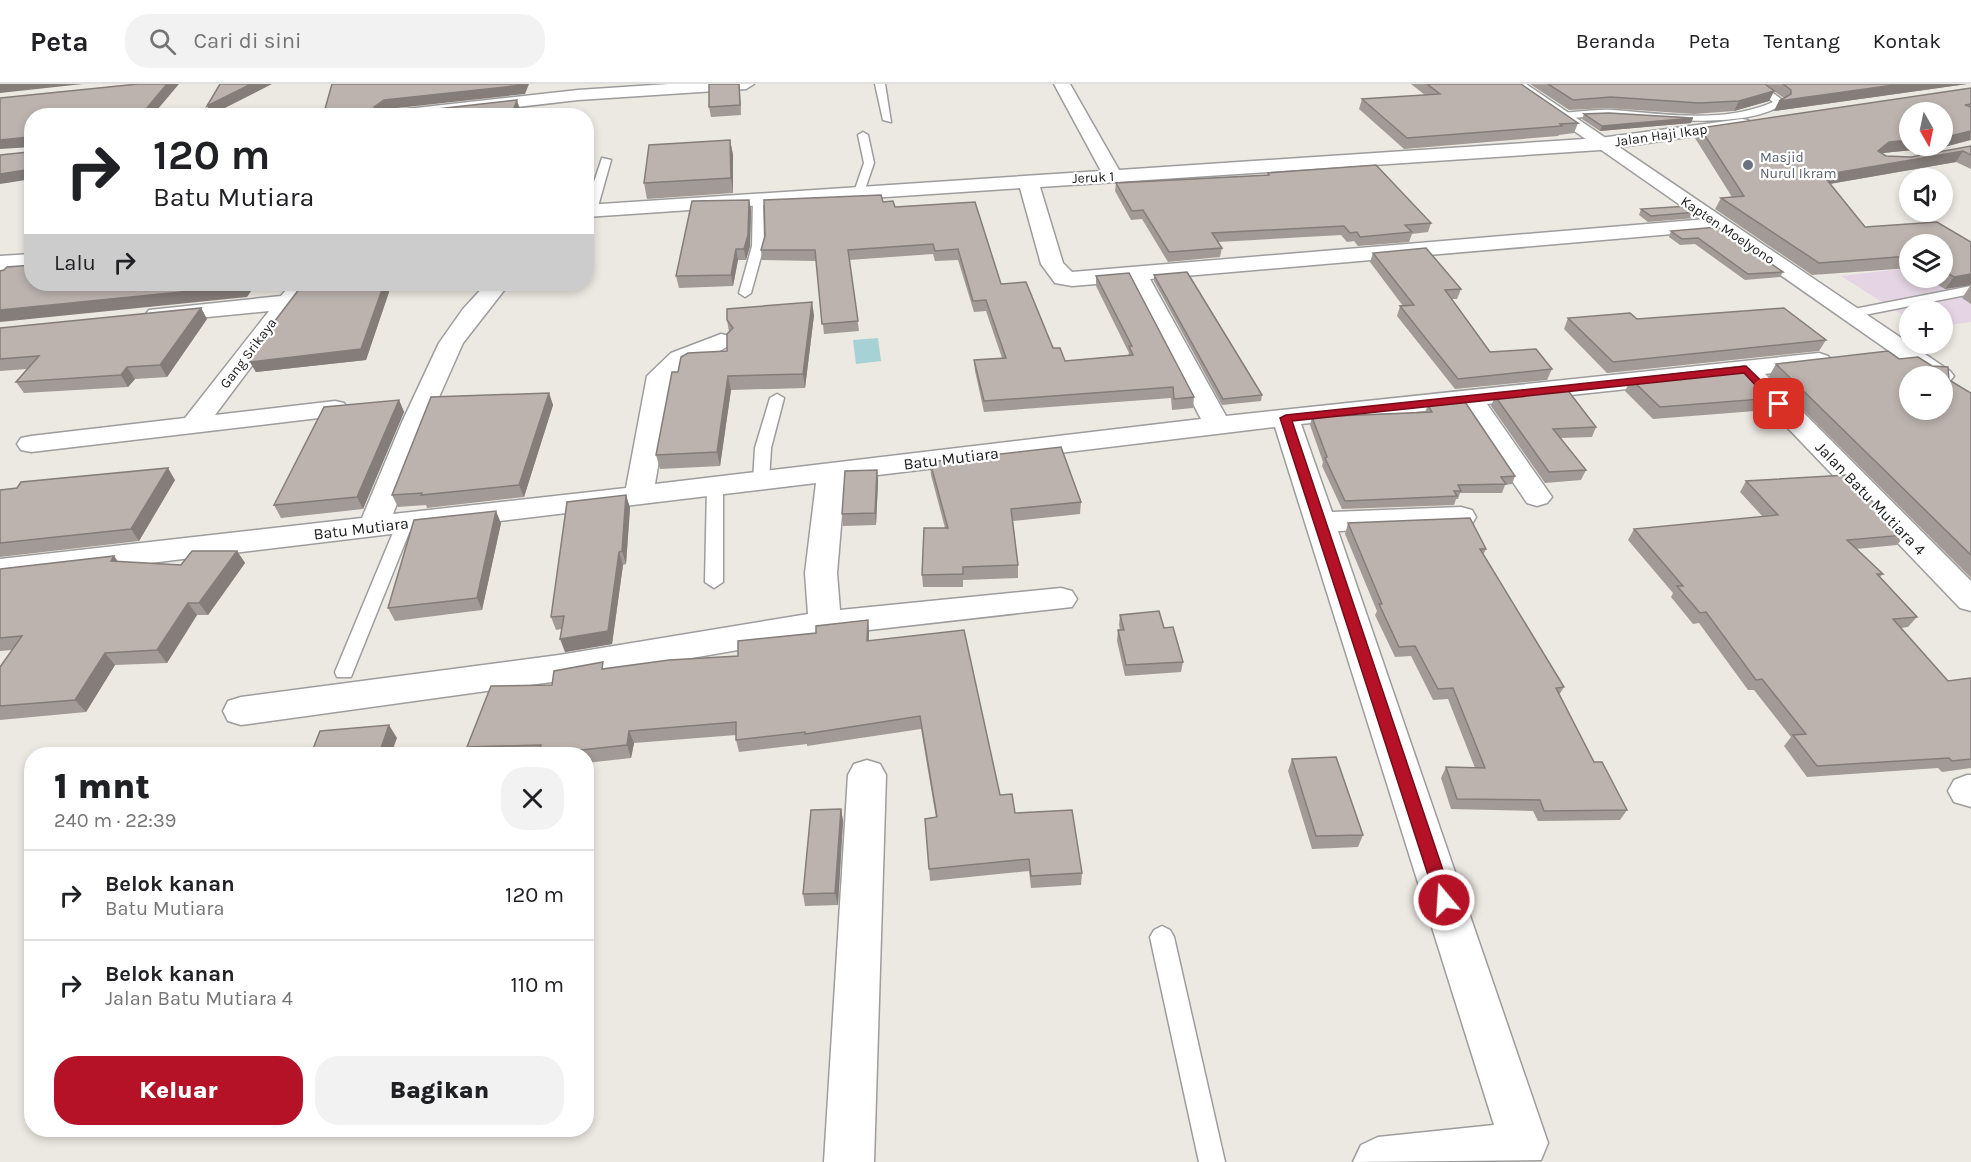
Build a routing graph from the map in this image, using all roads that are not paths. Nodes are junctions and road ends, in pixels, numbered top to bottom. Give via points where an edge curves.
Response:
1 (746, 84) edge
2 (880, 84) edge
3 (1062, 84) edge
4 (1515, 84) edge
5 (1756, 85) edge
6 (460, 108) edge
7 (1562, 117) junction
8 (1784, 119) edge
9 (888, 120) dead end
10 (863, 135) dead end
11 (1600, 144) junction
12 (606, 160) dead end
13 (1113, 176) junction
14 (1028, 181) junction
15 (859, 192) junction
16 (594, 195) edge
17 (758, 199) junction
18 (594, 210) edge
19 (1719, 224) junction
20 (24, 262) edge
21 (0, 263) edge
22 (1141, 283) dead end
23 (1971, 290) edge
24 (492, 291) edge
25 (295, 293) edge
26 (745, 293) dead end
27 (1849, 314) junction
28 (138, 317) edge
29 (721, 341) dead end
30 (1899, 348) edge
31 (1899, 351) edge
32 (1907, 354) edge
33 (1925, 366) edge
34 (1746, 370) junction
35 (777, 398) dead end
36 (1470, 399) junction
37 (335, 409) edge
38 (1286, 418) junction
39 (195, 423) junction
40 (1218, 425) junction
41 (31, 444) dead end
42 (831, 473) junction
43 (761, 482) junction
44 (715, 487) junction
45 (639, 495) junction
46 (1538, 497) dead end
47 (1461, 517) edge
48 (1320, 522) junction
49 (405, 523) junction
50 (373, 527) junction
51 (0, 570) edge
52 (714, 582) dead end
53 (1061, 599) dead end
54 (1971, 600) edge
55 (825, 623) junction
56 (344, 672) dead end
57 (241, 711) dead end
58 (867, 775) dead end
59 (1162, 937) dead end
60 (1528, 1153) edge
61 (849, 1162) edge
62 (1212, 1162) edge
63 (1378, 1162) edge

1 - 6 street via 578,95
2 - 9 lane
3 - 13 street
4 - 7 street, Kapten Moelyono
5 - 7 lane via 1780,102 1760,111 1698,118 1623,114
7 - 11 street, Kapten Moelyono
8 - 11 street, Jalan Haji Ikap
10 - 15 lane via 869,163
11 - 13 street, Jeruk 1
11 - 19 street, Kapten Moelyono
12 - 16 lane
13 - 14 street, Jeruk 1
14 - 15 street, Jeruk 1
14 - 19 street via 1052,264 1064,278 1072,279
15 - 17 street, Jeruk 1
17 - 18 street, Jeruk 1
17 - 26 lane via 758,246
19 - 27 street, Kapten Moelyono
20 - 21 street
22 - 40 street
23 - 27 lane
24 - 50 street via 452,343
25 - 28 street
25 - 39 street, Gang Srikaya
27 - 30 street, Kapten Moelyono
29 - 45 street via 681,356 660,376
31 - 34 street, Batu Mutiara
32 - 33 street, Kapten Moelyono
34 - 36 street, Batu Mutiara
34 - 54 street, Jalan Batu Mutiara 4
35 - 43 lane via 763,448
36 - 38 street, Batu Mutiara
36 - 46 street
37 - 39 street
38 - 40 street, Batu Mutiara
38 - 48 street
39 - 41 street
40 - 42 street, Batu Mutiara
42 - 43 street, Batu Mutiara
42 - 55 street via 821,573
43 - 44 street, Batu Mutiara
44 - 45 street, Batu Mutiara
44 - 52 lane
45 - 49 street, Batu Mutiara
47 - 48 street
48 - 60 street
49 - 50 street, Batu Mutiara
49 - 56 lane
50 - 51 street, Batu Mutiara
53 - 55 street
55 - 57 street via 559,668
58 - 61 street
59 - 62 lane
60 - 63 street via 1492,1150

